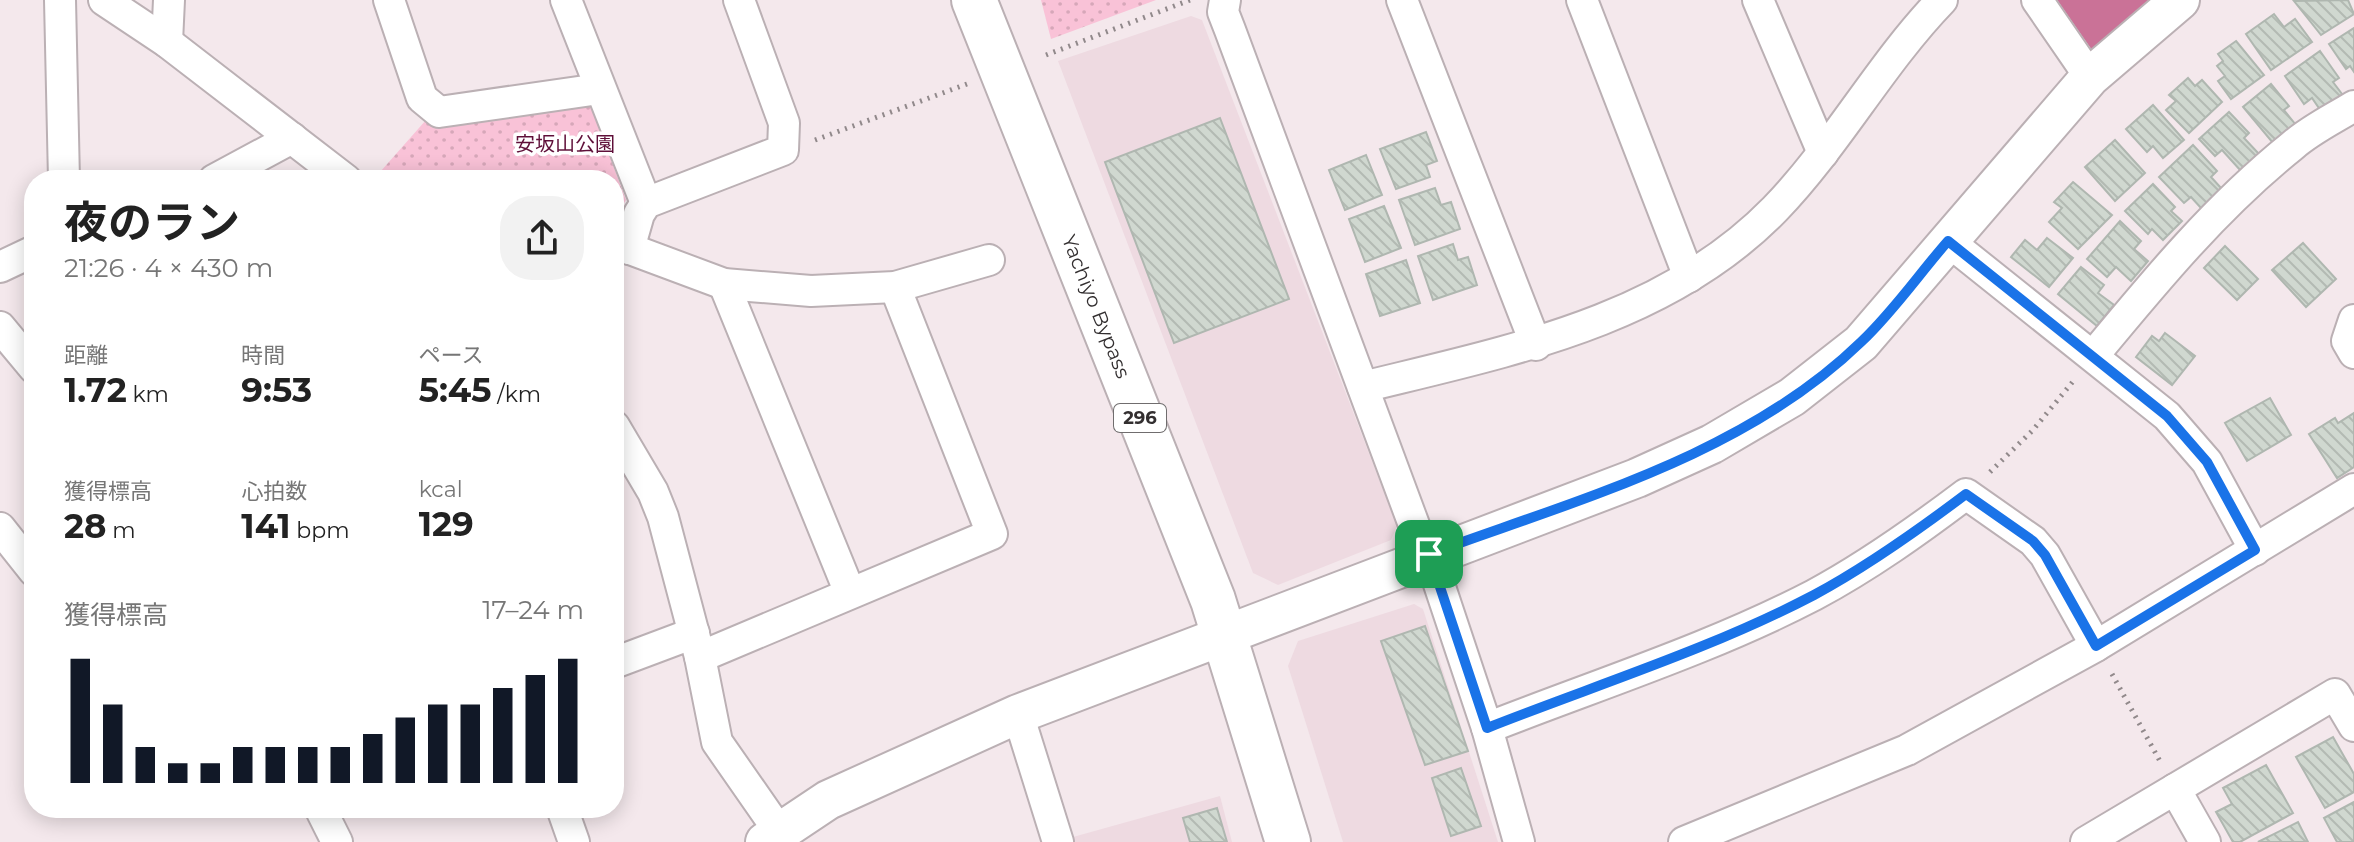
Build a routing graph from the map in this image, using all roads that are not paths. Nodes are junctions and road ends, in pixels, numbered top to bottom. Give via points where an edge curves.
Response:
1 (60, 0) edge
2 (104, 0) edge
3 (169, 0) edge
4 (389, 0) edge
5 (566, 0) edge
6 (739, 0) edge
7 (974, 0) edge
8 (1225, 0) edge
9 (1402, 0) edge
10 (1582, 0) edge
11 (1758, 0) edge
12 (1942, 0) edge
13 (2037, 0) edge
14 (2180, 0) edge
15 (167, 42) junction
16 (2090, 77) junction
17 (599, 89) junction
18 (2354, 106) edge
19 (292, 138) junction
20 (1823, 153) junction
21 (64, 170) edge
22 (238, 170) edge
23 (333, 170) edge
24 (646, 203) junction
25 (1948, 241) junction
26 (624, 242) edge
27 (624, 247) edge
28 (24, 256) edge
29 (989, 260) dead end
30 (0, 267) edge
31 (1689, 277) junction
32 (724, 284) junction
33 (895, 287) junction
34 (2354, 320) edge
35 (0, 327) edge
36 (1536, 345) junction
37 (2354, 353) edge
38 (24, 356) edge
39 (2093, 356) junction
40 (1363, 387) junction
41 (624, 467) edge
42 (2354, 489) edge
43 (0, 528) edge
44 (2255, 550) junction
45 (1429, 554) junction
46 (24, 558) edge
47 (850, 593) junction
48 (1225, 637) junction
49 (697, 645) junction
50 (2096, 646) junction
51 (624, 661) edge
52 (1018, 714) junction
53 (2354, 726) edge
54 (1487, 728) junction
55 (2175, 789) junction
56 (325, 818) edge
57 (566, 818) edge
58 (788, 834) edge
59 (337, 842) edge
60 (574, 842) edge
61 (1058, 842) edge
62 (1288, 842) edge
63 (1519, 842) edge
64 (1684, 842) edge
65 (2086, 842) edge
66 (2205, 842) edge

1 - 21 street
2 - 15 street
3 - 15 street
4 - 17 street via 422,98 439,112
5 - 17 street
6 - 24 street via 784,123 783,150
7 - 48 highway, Yachiyo Bypass / 296
8 - 40 street via 1223,12
9 - 36 street
10 - 31 street
11 - 20 street
12 - 20 street
13 - 16 street
14 - 16 street
15 - 19 street
16 - 25 street
17 - 24 street
18 - 39 street via 2294,144 2217,212
19 - 22 street
19 - 23 street
20 - 31 street via 1775,209
24 - 26 street
25 - 39 street
25 - 45 street via 1861,343 1792,397 1712,444 1637,478
27 - 32 street
28 - 30 street
29 - 33 street
31 - 36 street via 1654,297
32 - 33 street via 811,291
32 - 47 street
33 - 47 street via 992,534
34 - 37 street via 2347,341
35 - 38 street
36 - 40 street
39 - 44 street via 2167,416 2207,462
40 - 45 street
41 - 49 street via 653,492
42 - 44 street
43 - 46 street
44 - 50 street
45 - 48 street
45 - 54 street
47 - 49 street
48 - 52 street
48 - 62 highway, Yachiyo Bypass / 296
49 - 51 street
49 - 58 street via 717,742
50 - 54 street via 2045,555 1966,494 1894,548 1814,595
50 - 64 street via 1907,750
52 - 58 street via 852,789
52 - 61 street
53 - 55 street via 2335,694
54 - 63 street
55 - 65 street
55 - 66 street
56 - 59 street
57 - 60 street

